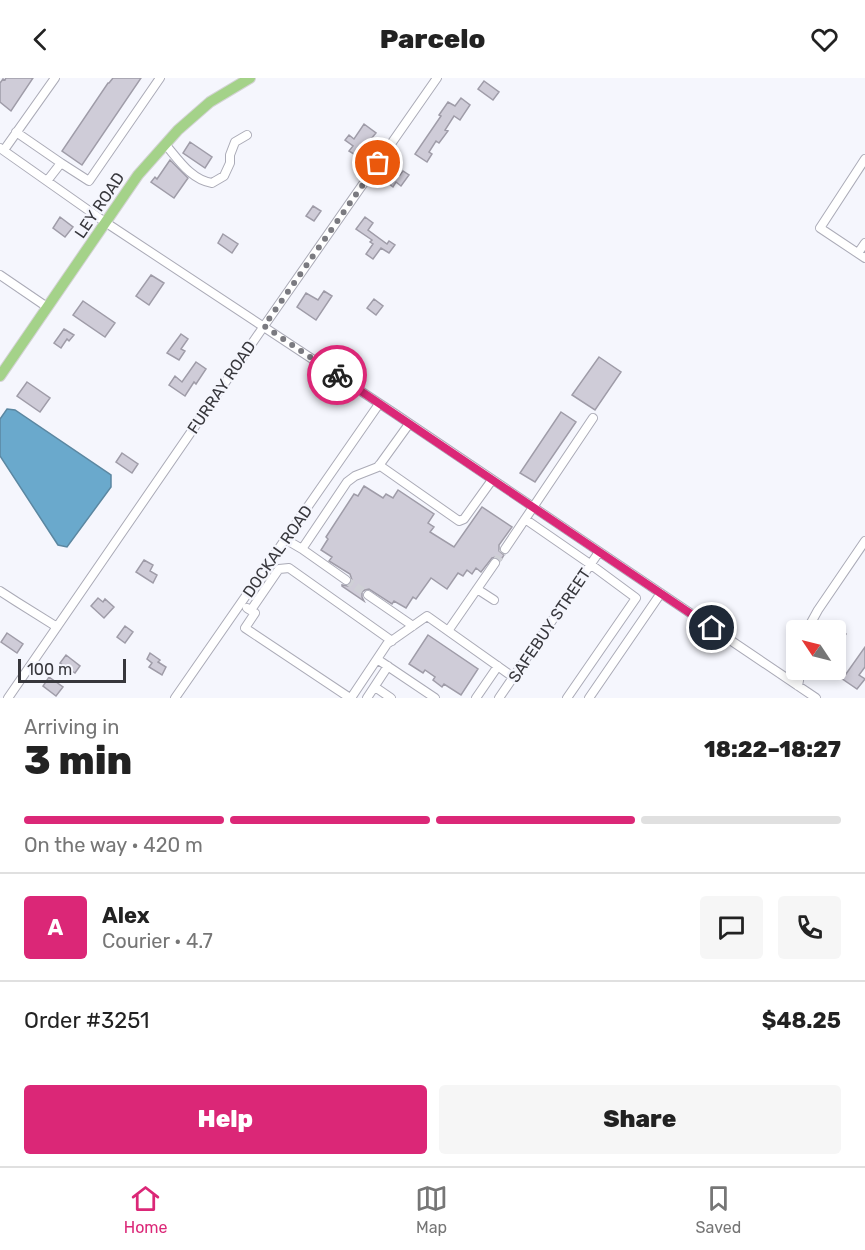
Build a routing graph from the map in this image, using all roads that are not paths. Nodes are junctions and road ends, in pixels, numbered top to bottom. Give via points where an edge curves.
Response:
1 (54, 78) edge
2 (160, 78) edge
3 (250, 78) edge
4 (437, 78) edge
5 (16, 132) junction
6 (247, 135) dead end
7 (165, 144) junction
8 (2, 149) edge
9 (865, 159) edge
10 (61, 163) junction
11 (47, 181) junction
12 (105, 222) junction
13 (865, 243) edge
14 (862, 256) edge
15 (0, 275) edge
16 (47, 307) junction
17 (264, 326) junction
18 (0, 376) edge
19 (379, 404) junction
20 (593, 418) dead end
21 (410, 424) junction
22 (379, 465) junction
23 (492, 480) junction
24 (533, 508) junction
25 (525, 519) junction
26 (566, 530) junction
27 (285, 538) junction
28 (865, 541) edge
29 (558, 542) junction
30 (302, 549) junction
31 (505, 549) tunnel mouth
32 (599, 552) junction
33 (495, 563) tunnel mouth
34 (590, 564) junction
35 (262, 573) junction
36 (631, 573) junction
37 (272, 580) junction
38 (346, 580) tunnel mouth
39 (621, 587) junction
40 (477, 589) junction
41 (0, 591) edge
42 (661, 593) junction
43 (368, 595) tunnel mouth
44 (494, 600) dead end
45 (240, 603) junction
46 (251, 610) junction
47 (812, 620) edge
48 (412, 626) junction
49 (57, 627) junction
50 (448, 631) junction
51 (392, 641) junction
52 (378, 659) junction
53 (388, 666) junction
54 (498, 666) junction
55 (513, 677) junction
56 (799, 680) edge
57 (798, 686) junction
58 (375, 687) junction
59 (8, 698) edge
60 (175, 698) edge
61 (351, 698) edge
62 (367, 698) edge
63 (391, 698) edge
64 (435, 698) edge
65 (476, 698) edge
66 (499, 698) edge
67 (567, 698) edge
68 (588, 698) edge
69 (816, 698) edge

1 - 5 street
2 - 10 street via 89,181
3 - 7 main road, LEY ROAD via 210,102
4 - 17 street, FURRAY ROAD
5 - 8 street
5 - 10 street
6 - 7 street via 235,142 224,176 212,183 190,173
7 - 12 main road, LEY ROAD
8 - 11 street
9 - 14 street via 820,228
10 - 11 street
11 - 12 street
12 - 16 main road, LEY ROAD
12 - 17 street
13 - 14 street
15 - 16 street
16 - 18 main road, LEY ROAD
17 - 19 street
17 - 49 street, FURRAY ROAD
19 - 21 street
19 - 27 street, DOCKAL ROAD
20 - 24 street
21 - 22 street
21 - 23 street
22 - 23 street via 459,521
22 - 30 street via 348,482
23 - 24 street
24 - 25 street
24 - 26 street
25 - 29 street
25 - 31 street
26 - 29 street
26 - 32 street
27 - 30 street
27 - 35 street, DOCKAL ROAD
28 - 47 street
29 - 34 street
30 - 38 street
32 - 34 street, SAFEBUY STREET
32 - 36 street
33 - 40 street
34 - 39 street
34 - 55 street, SAFEBUY STREET
35 - 37 street
35 - 45 street, DOCKAL ROAD
36 - 39 street
36 - 42 street
37 - 46 street
37 - 51 street via 279,569 289,568
39 - 67 street via 636,598
40 - 44 street
40 - 50 street
41 - 49 street
42 - 57 street
42 - 68 street
43 - 48 street
45 - 46 street
45 - 60 street, DOCKAL ROAD
46 - 61 street via 255,614 245,628
48 - 50 street via 427,616
48 - 51 street
49 - 59 street, FURRAY ROAD
50 - 54 street
51 - 52 street
52 - 53 street
52 - 61 street
53 - 58 street
53 - 64 street
54 - 55 street
54 - 65 street
55 - 66 street, SAFEBUY STREET
56 - 57 street
57 - 69 street
58 - 62 street
58 - 63 street

